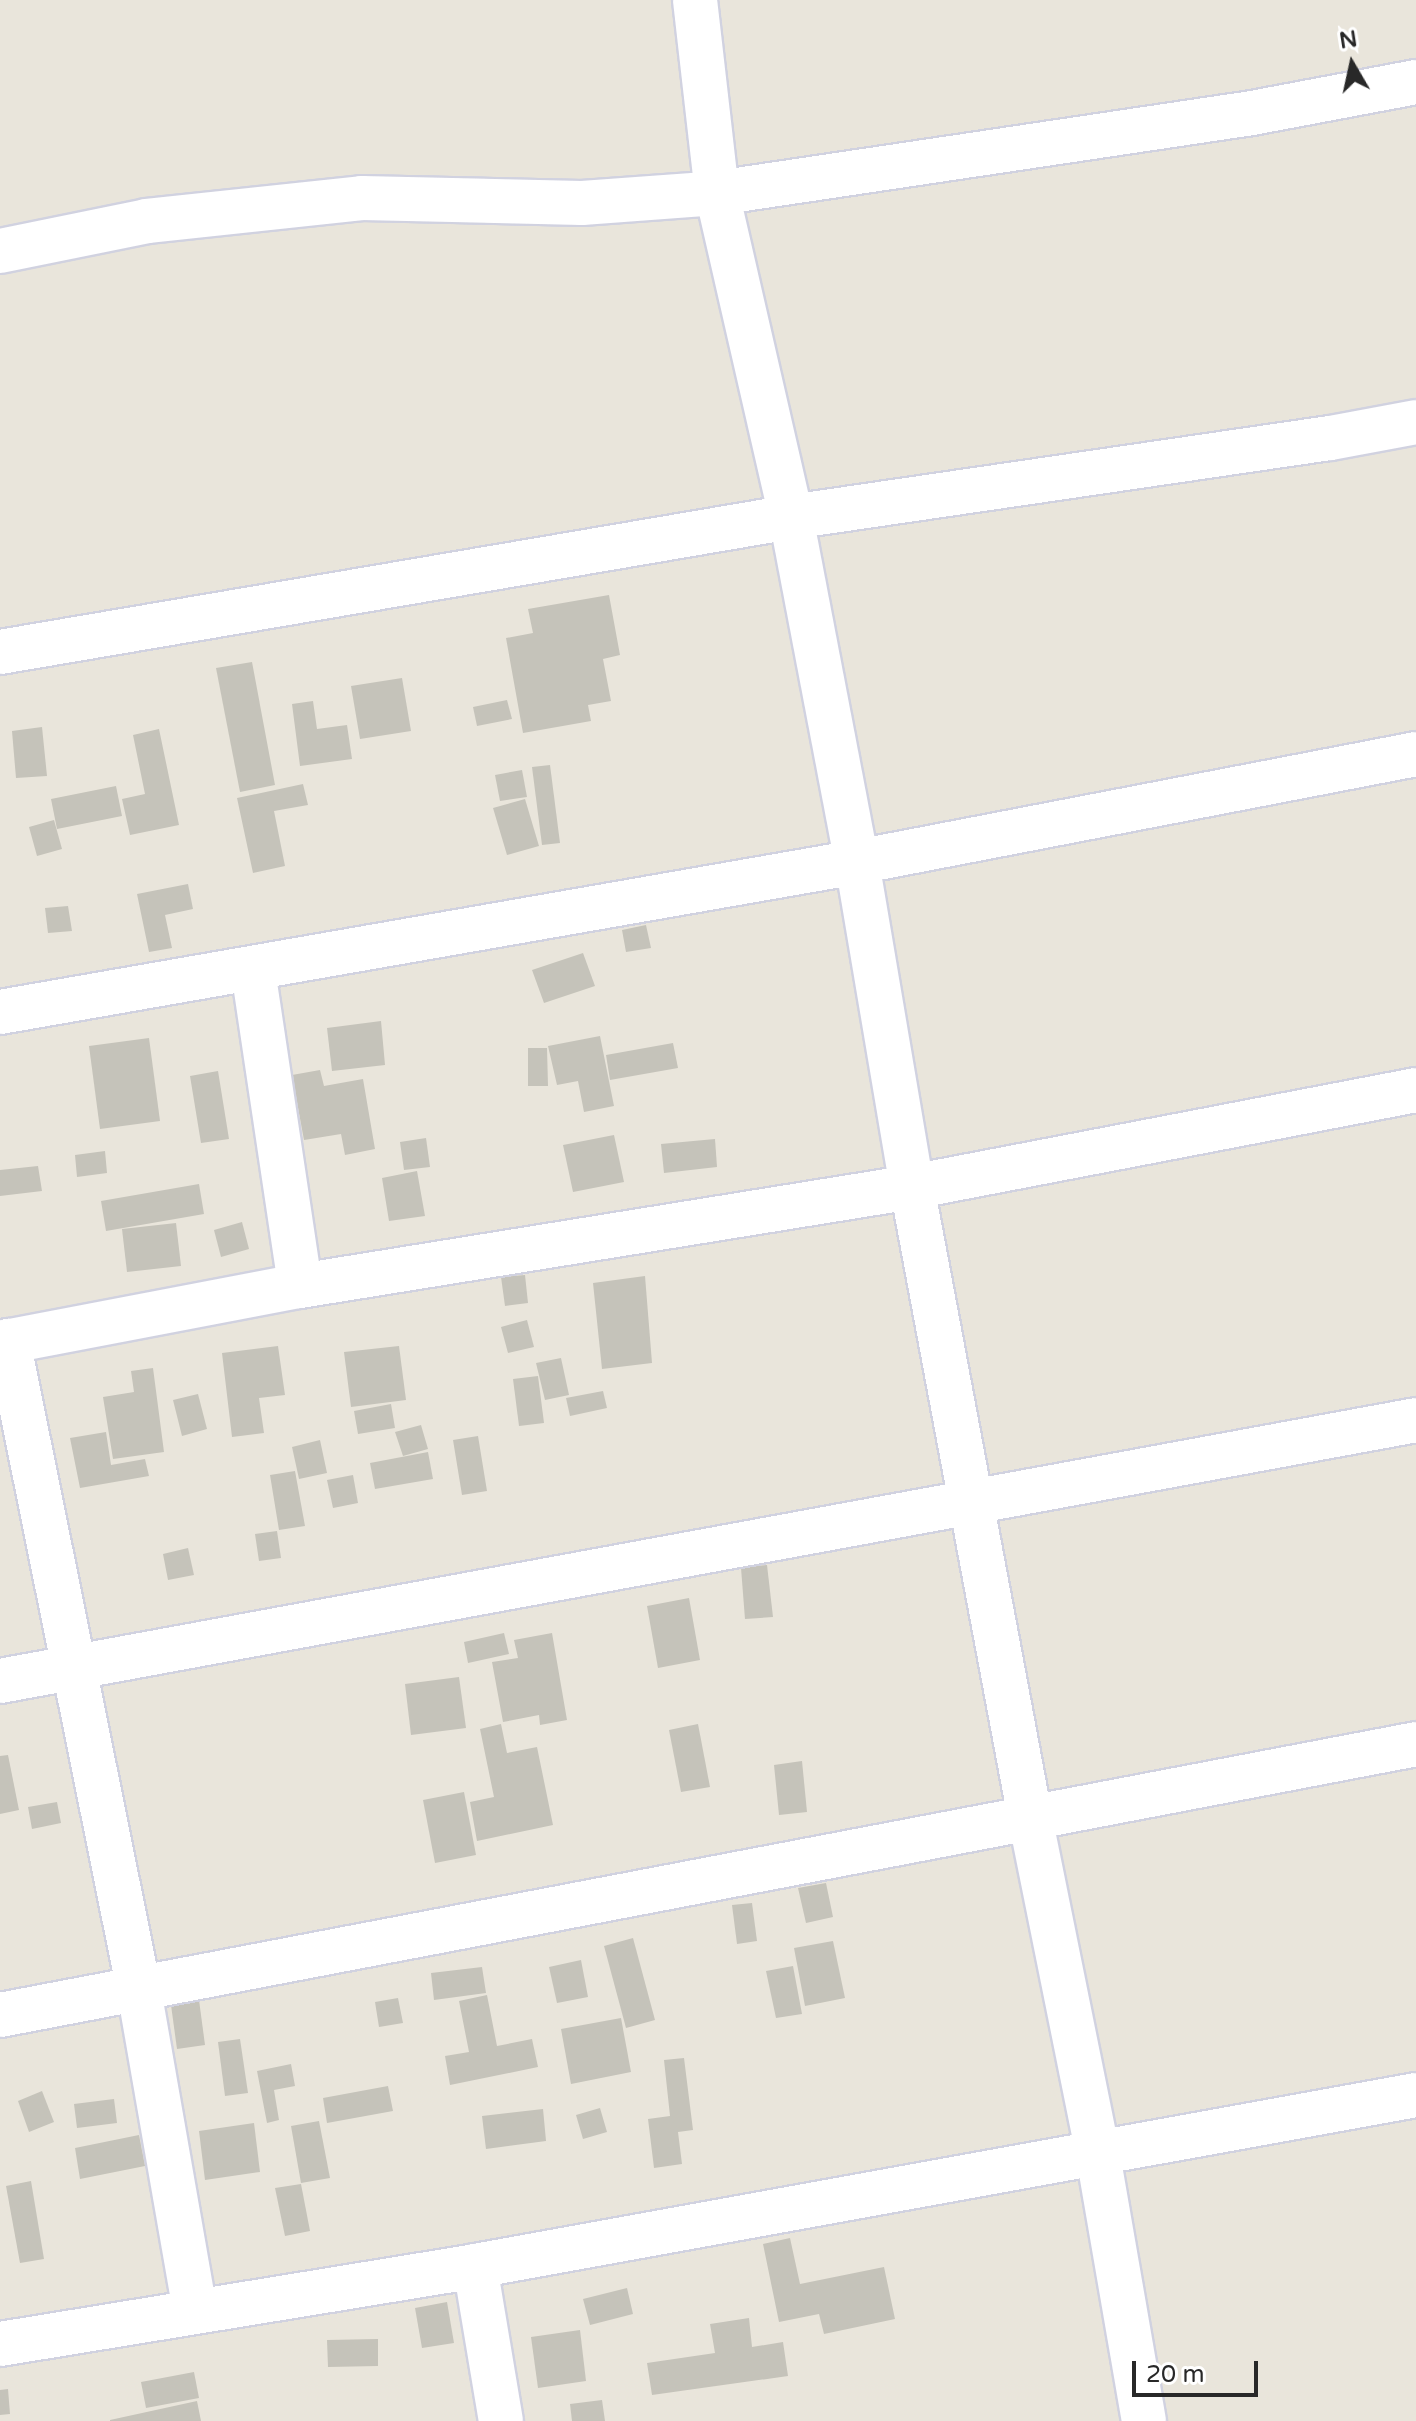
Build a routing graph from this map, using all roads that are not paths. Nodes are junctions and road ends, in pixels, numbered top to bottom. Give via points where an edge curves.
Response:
1 (695, 0) edge
2 (1416, 82) edge
3 (717, 193) junction
4 (0, 251) edge
5 (1416, 422) edge
6 (791, 517) junction
7 (0, 652) edge
8 (1416, 754) edge
9 (857, 862) junction
10 (253, 970) junction
11 (0, 1012) edge
12 (1416, 1090) edge
13 (912, 1187) junction
14 (300, 1286) junction
15 (4, 1342) edge
16 (1416, 1420) edge
17 (972, 1503) junction
18 (75, 1668) junction
19 (0, 1681) edge
20 (1416, 1744) edge
21 (1030, 1817) junction
22 (139, 1990) junction
23 (0, 2015) edge
24 (1416, 2095) edge
25 (1098, 2155) junction
26 (475, 2266) junction
27 (195, 2311) junction
28 (0, 2344) edge
29 (501, 2421) edge
30 (1144, 2421) edge

1 - 3 street
2 - 3 street via 1252,113
3 - 4 street via 582,203 362,198 147,221
3 - 6 street
5 - 6 street
6 - 7 street
6 - 9 street
8 - 9 street
9 - 10 street
9 - 13 street
10 - 11 street
10 - 14 street
12 - 13 street
13 - 14 street
13 - 17 street
14 - 15 street
15 - 18 street
16 - 17 street
17 - 18 street
17 - 21 street
18 - 19 street
18 - 22 street
20 - 21 street
21 - 22 street
21 - 25 street
22 - 23 street
22 - 27 street
24 - 25 street
25 - 26 street
25 - 30 street
26 - 27 street
26 - 29 street
27 - 28 street

